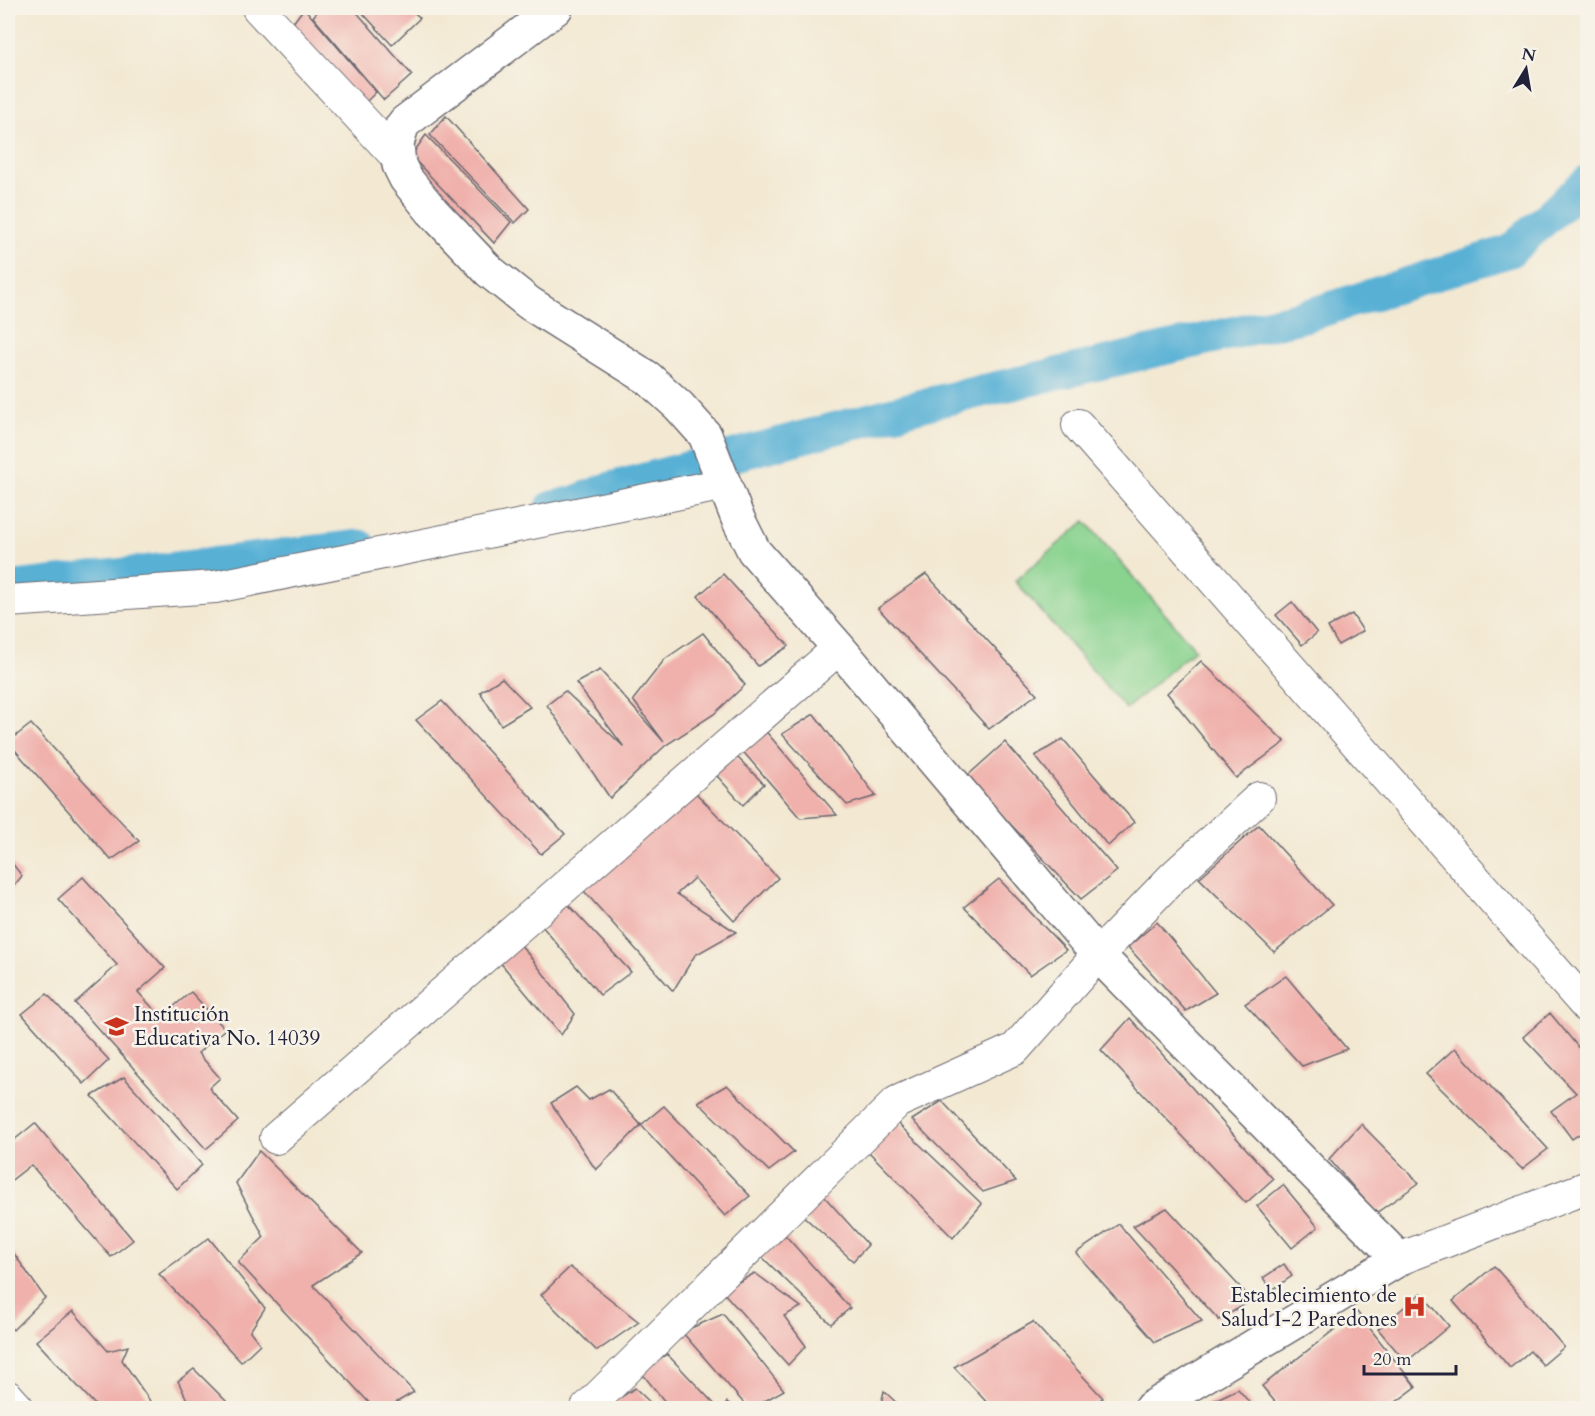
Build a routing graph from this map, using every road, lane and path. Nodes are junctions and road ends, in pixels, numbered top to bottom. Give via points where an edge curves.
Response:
1 (258, 8) edge
2 (556, 8) edge
3 (397, 157) junction
4 (1078, 425) dead end
5 (721, 473) junction
6 (8, 601) edge
7 (839, 648) junction
8 (1259, 798) dead end
9 (1098, 956) junction
10 (1587, 1008) edge
11 (276, 1138) dead end
12 (1587, 1187) edge
13 (1399, 1259) junction
14 (8, 1397) edge
15 (18, 1408) edge
16 (587, 1408) edge
17 (1151, 1408) edge

1 - 3 street
2 - 3 main road via 410,118 399,132
3 - 5 main road via 406,179 425,203 489,271 529,303 665,392 705,435
4 - 10 street
5 - 6 street via 215,587
5 - 7 main road via 754,551
7 - 9 main road
7 - 11 street
8 - 9 street via 1173,877
9 - 13 main road
9 - 16 street via 1015,1049 897,1102
12 - 13 street
13 - 17 main road
14 - 15 street

